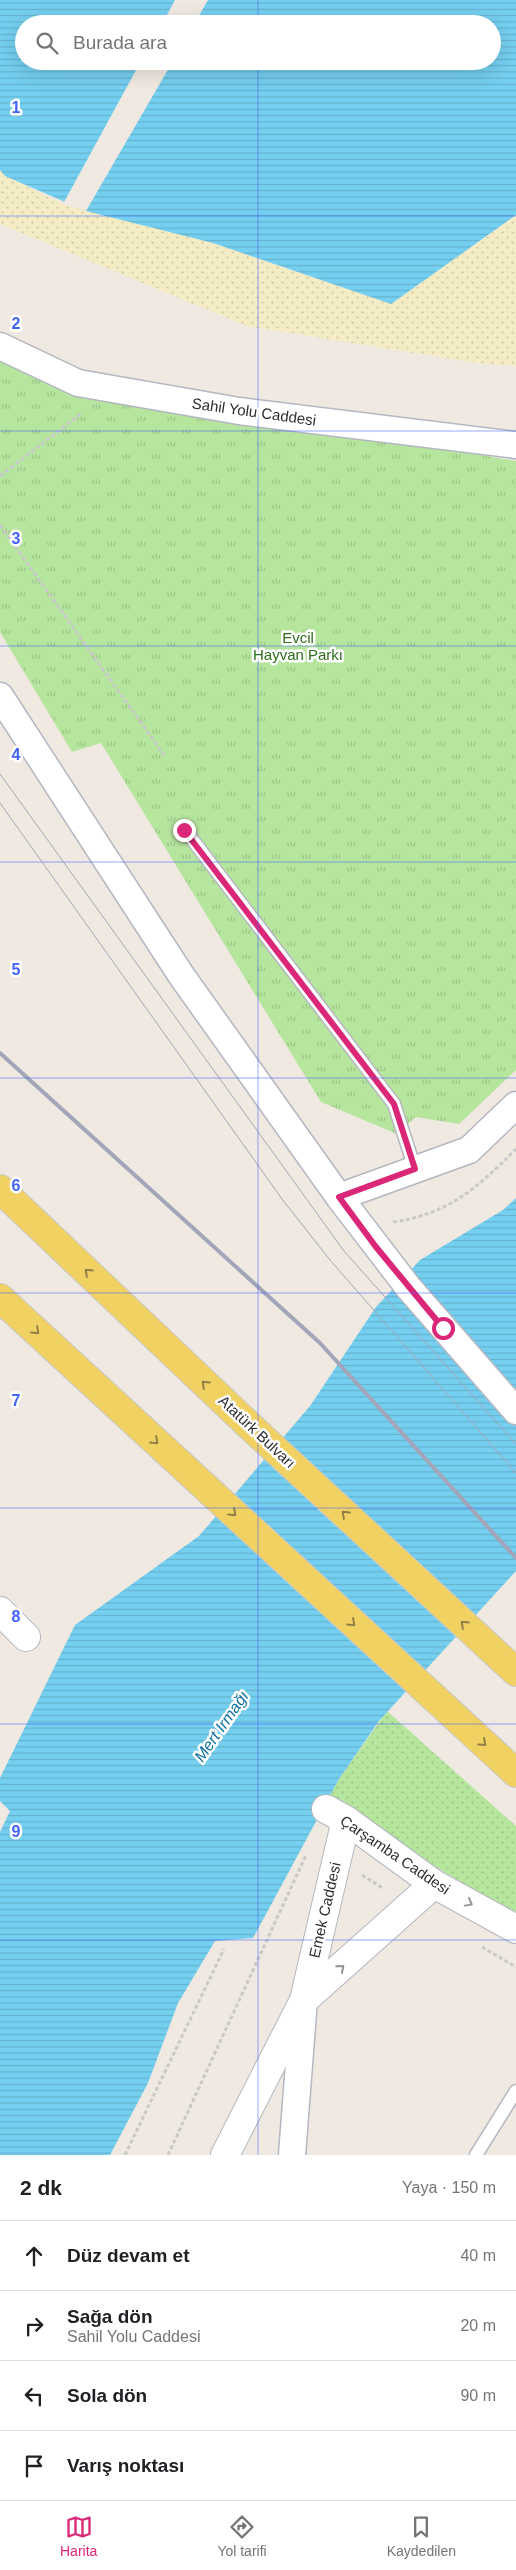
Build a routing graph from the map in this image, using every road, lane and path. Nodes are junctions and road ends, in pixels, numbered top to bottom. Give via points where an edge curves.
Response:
1 (0, 346) edge
2 (90, 407) dead end
3 (516, 445) edge
4 (0, 476) edge
5 (0, 525) edge
6 (0, 696) edge
7 (164, 755) dead end
8 (184, 830) dead end
9 (516, 1105) edge
10 (516, 1149) edge
11 (415, 1169) junction
12 (0, 1189) edge
13 (339, 1197) junction
14 (388, 1223) dead end
15 (0, 1298) edge
16 (516, 1411) edge
17 (0, 1611) edge
18 (26, 1637) dead end
19 (508, 1665) edge
20 (516, 1773) edge
21 (336, 1814) joint
22 (306, 1853) dead end
23 (434, 1884) junction
24 (516, 1929) edge
25 (224, 1949) dead end
26 (304, 2000) junction
27 (516, 2091) edge
28 (125, 2155) edge
29 (168, 2155) edge
30 (225, 2155) edge
31 (292, 2155) edge
32 (476, 2155) edge

1 - 3 street, Sahil Yolu Caddesi via 78,382 239,411
2 - 4 path
5 - 7 path
6 - 13 street via 181,975
8 - 11 lane via 394,1104
9 - 11 street via 469,1150
10 - 14 path via 493,1172 449,1206 418,1218
11 - 13 street
19 -> 12 main road, Atatürk Bulvarı
13 - 16 street via 414,1294
15 -> 20 main road
17 - 18 main road
21 - 23 main road, Çarşamba Caddesi
21 - 26 main road, Emek Caddesi
22 - 29 path
23 -> 24 main road, Çarşamba Caddesi
26 -> 23 main road, Emek Caddesi
25 - 28 path
26 - 30 main road, Emek Caddesi
26 - 31 street
27 - 32 lane

